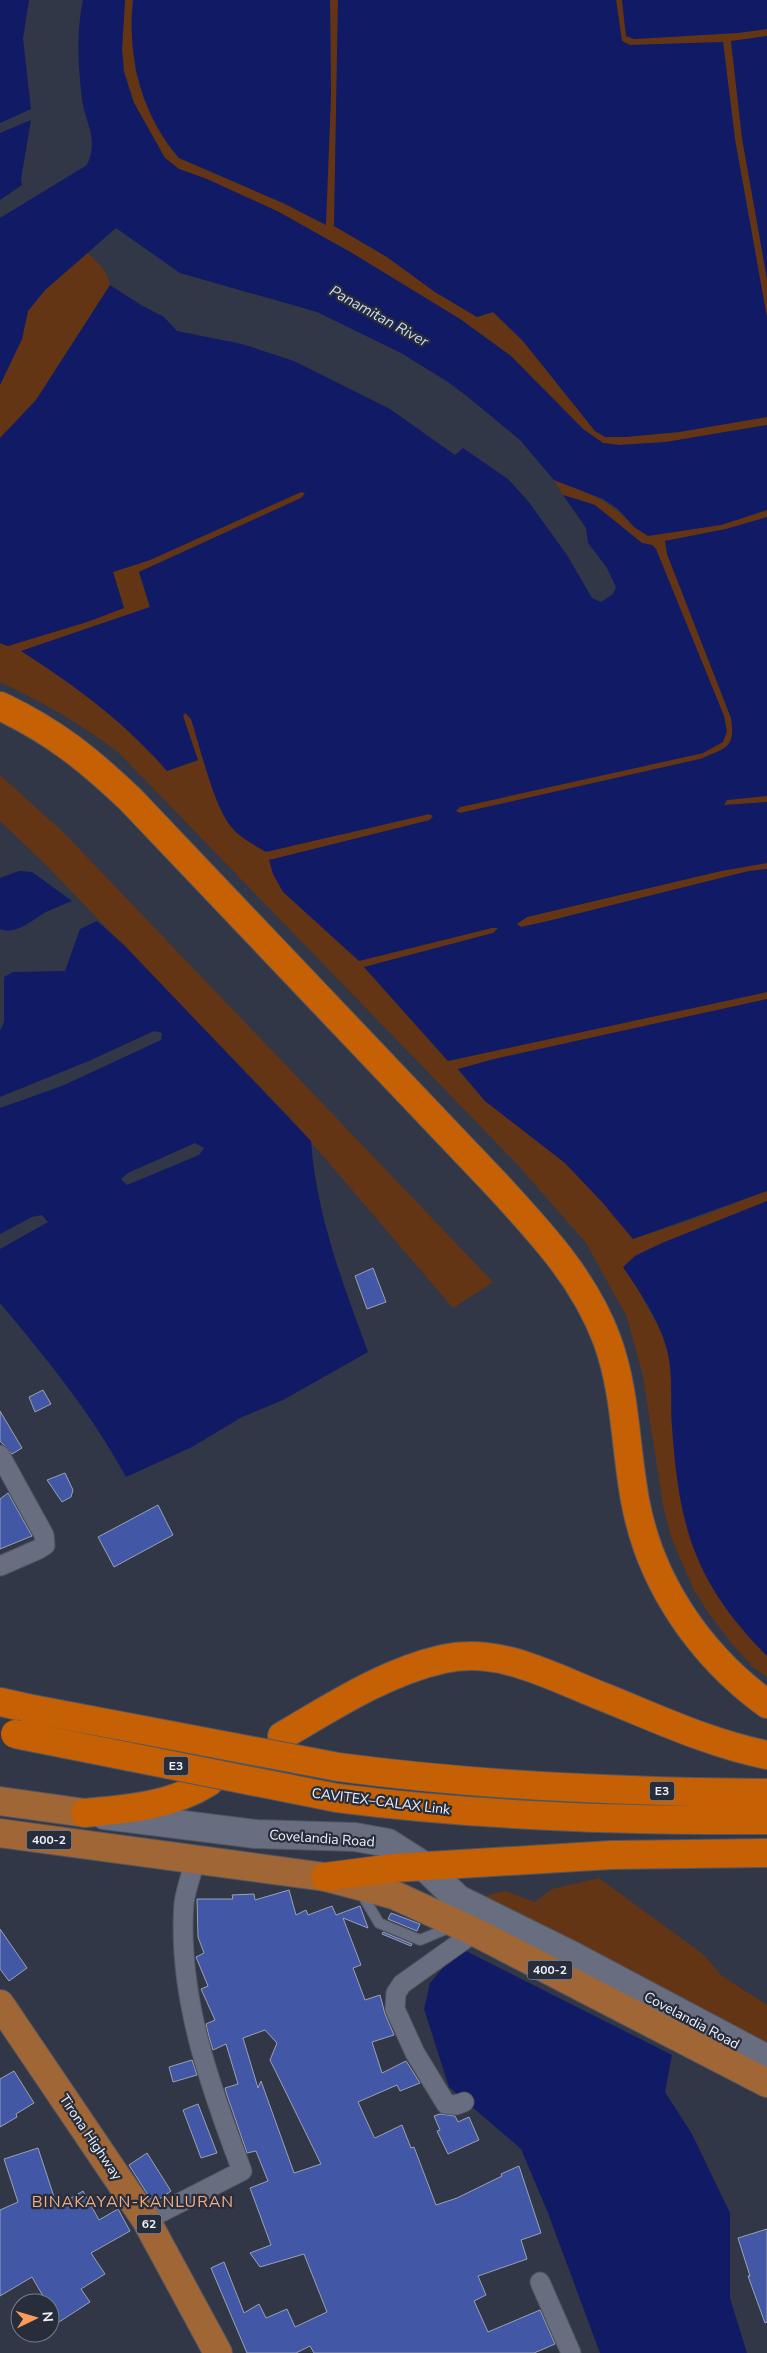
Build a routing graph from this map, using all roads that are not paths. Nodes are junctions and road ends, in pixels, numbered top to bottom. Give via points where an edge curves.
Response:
1 (0, 706) edge
2 (0, 1455) edge
3 (0, 1566) edge
4 (0, 1702) edge
5 (767, 1704) edge
6 (8, 1733) edge
7 (282, 1736) dead end
8 (767, 1755) edge
9 (209, 1782) dead end
10 (767, 1793) edge
11 (0, 1801) edge
12 (85, 1813) junction
13 (767, 1820) edge
14 (0, 1833) edge
15 (767, 1853) edge
16 (196, 1858) junction
17 (424, 1866) junction
18 (325, 1877) junction
19 (467, 1928) junction
20 (0, 2004) edge
21 (767, 2059) edge
22 (767, 2083) edge
23 (464, 2102) dead end
24 (146, 2220) junction
25 (540, 2282) dead end
26 (218, 2353) edge
27 (571, 2353) edge

1 - 5 highway via 79,752 124,793 496,1184 572,1272 608,1342 620,1389 639,1517 662,1580 682,1616 705,1647 746,1689
2 - 3 street via 44,1535 45,1545
4 - 10 highway, CAVITEX–CALAX Link / E3, bridge via 338,1767 466,1781
6 - 13 highway, CAVITEX–CALAX Link / E3, bridge via 336,1798 462,1811
7 - 8 highway via 402,1672 443,1659 478,1655 515,1662 696,1734
9 - 12 highway via 167,1802
11 - 12 main road, Covelandia Road / 400-2
12 - 17 main road, Covelandia Road / 400-2 via 256,1834 355,1837 388,1843
14 - 16 main road, Covelandia Road / 400-2
15 - 17 highway via 611,1855
16 - 18 main road, Covelandia Road / 400-2
16 - 24 street via 184,1901 183,1949 192,2013 213,2094 242,2170
17 - 18 highway
17 - 21 main road, Covelandia Road / 400-2 via 458,1899
18 - 19 main road, Covelandia Road / 400-2 via 394,1895
19 - 22 main road, Covelandia Road / 400-2
19 - 23 street via 402,1984 396,1993 395,2009 415,2053 446,2104
20 - 24 main road, Tirona Highway / 62
24 - 26 main road, Tirona Highway / 62
25 - 27 street

